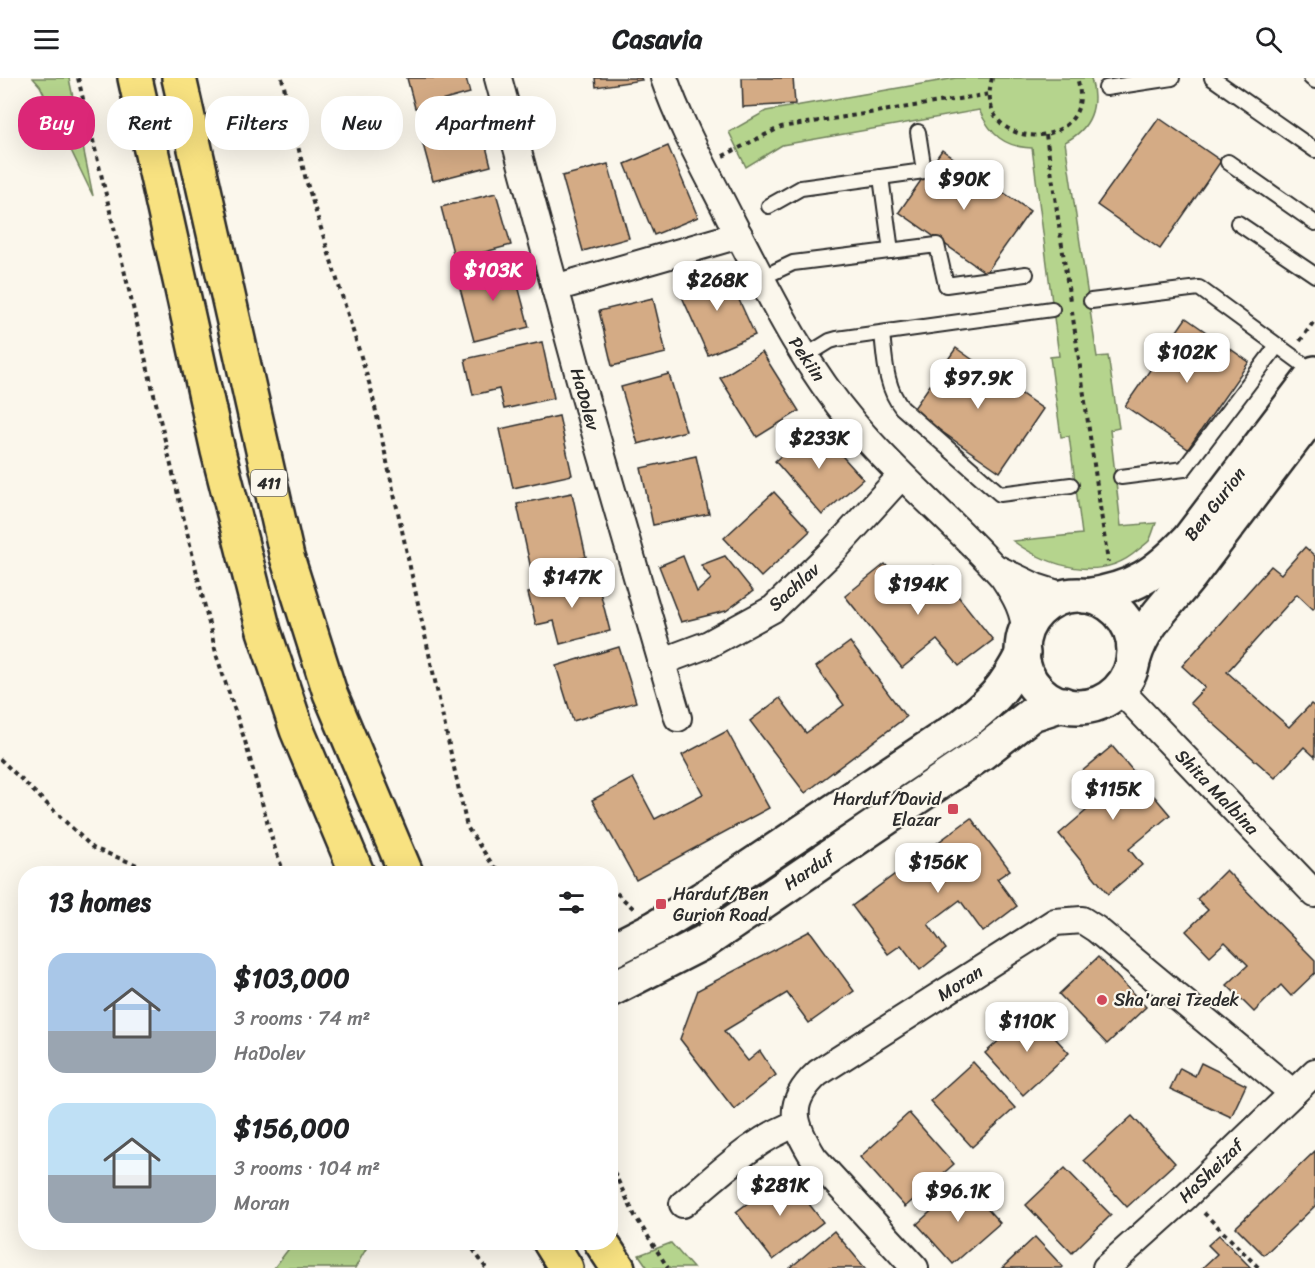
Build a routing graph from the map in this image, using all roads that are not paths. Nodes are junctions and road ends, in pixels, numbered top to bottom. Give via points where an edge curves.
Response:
1 (135, 78) edge
2 (179, 78) edge
3 (498, 78) edge
4 (664, 78) edge
5 (1172, 78) edge
6 (1212, 78) edge
7 (1311, 78) edge
8 (1315, 81) edge
9 (1106, 88) dead end
10 (918, 132) dead end
11 (1315, 150) edge
12 (1228, 162) dead end
13 (881, 177) junction
14 (769, 206) dead end
15 (1238, 223) dead end
16 (1315, 223) edge
17 (739, 235) junction
18 (891, 250) junction
19 (1026, 274) dead end
20 (1314, 274) edge
21 (761, 278) junction
22 (555, 288) junction
23 (1091, 302) dead end
24 (1052, 309) dead end
25 (882, 333) junction
26 (1277, 346) junction
27 (804, 357) junction
28 (1315, 373) edge
29 (1315, 411) edge
30 (901, 476) junction
31 (1120, 477) dead end
32 (1071, 484) dead end
33 (993, 566) junction
34 (1088, 595) junction
35 (1024, 645) junction
36 (1134, 658) junction
37 (661, 662) junction
38 (1119, 689) junction
39 (1063, 704) junction
40 (678, 718) dead end
41 (354, 866) edge
42 (403, 866) edge
43 (1315, 894) edge
44 (618, 947) edge
45 (618, 986) edge
46 (1315, 1072) edge
47 (1293, 1093) junction
48 (796, 1124) junction
49 (683, 1204) dead end
50 (555, 1250) edge
51 (606, 1250) edge
52 (566, 1268) edge
53 (618, 1268) edge
54 (915, 1268) edge
55 (1106, 1268) edge

1 - 41 main road, 411 via 218,451 264,631 297,730
2 - 42 main road, 411 via 287,557 330,693
3 - 22 street, HaDolev
4 - 17 street, Pekiin via 675,110
5 - 9 lane
6 - 11 lane
7 - 8 lane
10 - 13 lane via 924,171
12 - 16 lane
13 - 14 lane via 801,188
13 - 18 lane
15 - 20 lane
17 - 21 street, Pekiin
17 - 22 street
18 - 19 lane via 938,245 946,285
18 - 21 lane via 793,263
21 - 27 street, Pekiin
22 - 37 street, HaDolev
23 - 26 lane via 1199,288
24 - 25 lane
25 - 27 lane via 830,341
25 - 32 lane via 894,398 1000,494
26 - 28 lane
26 - 31 lane via 1184,469
27 - 30 street, Pekiin
28 - 34 street, Ben Gurion via 1183,545 1156,571 1134,583
29 - 36 street, Ben Gurion via 1152,621
30 - 33 street, Pekiin
30 - 37 street, Sachlav via 835,549 773,609 710,644
33 - 34 street, Pekiin via 1021,581
33 - 35 street, Pekiin via 1018,603 1025,623
34 - 35 street via 1051,602 1038,613
34 - 36 street via 1122,617 1133,640
35 - 39 street via 1026,670 1034,685
35 - 44 street, Harduf via 1003,689 961,726 711,893
36 - 38 street
37 - 40 street, HaDolev
38 - 39 street via 1106,700 1089,706
38 - 43 street, Shita Malbina
39 - 45 street, Harduf via 1032,714 982,753 704,942
46 - 47 street, HaSheizaf
47 - 48 street, Moran via 1096,929 1082,920 1070,919 1055,922 818,1073 801,1095
47 - 55 street, HaSheizaf
48 - 49 street via 760,1141
48 - 54 street via 814,1158
50 - 52 main road
51 - 53 main road

